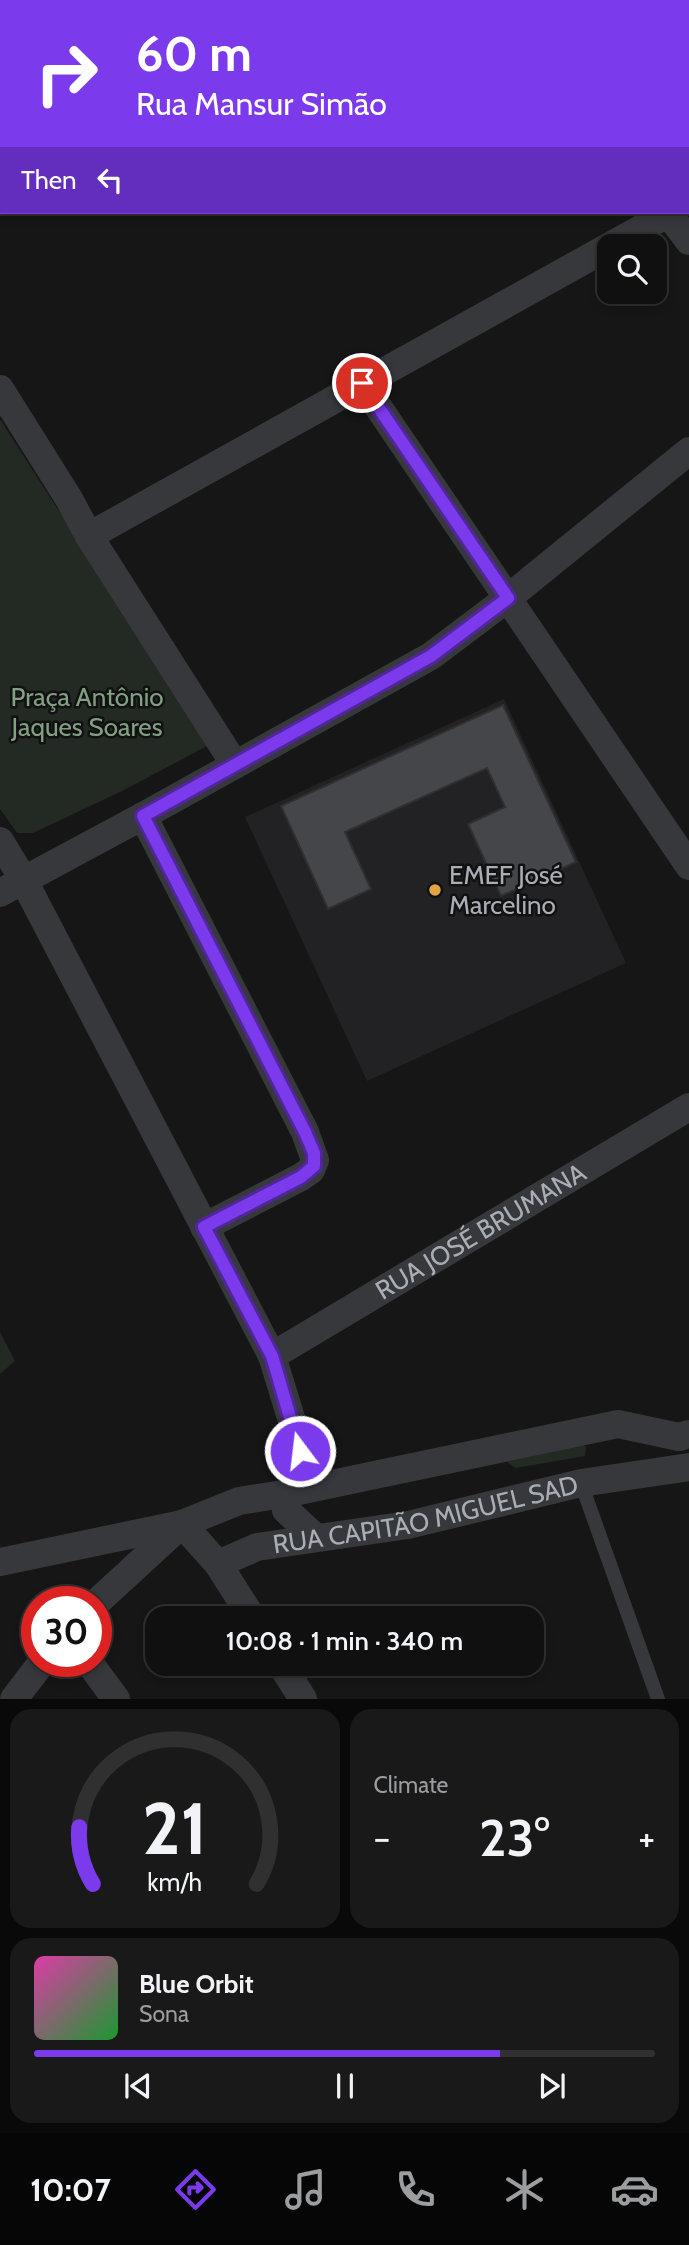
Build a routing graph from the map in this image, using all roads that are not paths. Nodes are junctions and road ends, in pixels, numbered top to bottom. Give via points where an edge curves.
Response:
1 (666, 214) edge
2 (679, 214) edge
3 (689, 242) edge
4 (362, 383) junction
5 (0, 389) edge
6 (689, 451) edge
7 (89, 536) junction
8 (508, 598) junction
9 (235, 765) junction
10 (143, 816) junction
11 (0, 841) edge
12 (689, 866) edge
13 (12, 886) edge
14 (689, 1107) edge
15 (204, 1227) junction
16 (272, 1356) junction
17 (686, 1437) edge
18 (689, 1467) edge
19 (581, 1483) junction
20 (289, 1493) junction
21 (182, 1524) junction
22 (316, 1538) junction
23 (0, 1563) edge
24 (218, 1564) junction
25 (112, 1588) edge
26 (245, 1606) edge
27 (289, 1676) edge
28 (31, 1677) edge
29 (100, 1677) edge
30 (14, 1699) edge
31 (116, 1699) edge
32 (303, 1699) edge
33 (658, 1699) edge

1 - 4 street
2 - 3 street
4 - 7 street
4 - 8 street
5 - 7 street
6 - 8 street
7 - 9 street
8 - 9 street via 431,656
8 - 12 street
9 - 10 street
10 - 13 street
10 - 15 street via 305,1132 315,1160 301,1177
11 - 13 street
13 - 15 street
14 - 16 street, RUA JOSÉ BRUMANA
15 - 16 street
16 - 20 street via 303,1468
17 - 20 street, RUA CAPITÃO MIGUEL SAD via 618,1424
18 - 19 street, RUA CAPITÃO MIGUEL SAD
19 - 22 street, RUA CAPITÃO MIGUEL SAD via 408,1525
19 - 33 lane
20 - 21 street, RUA CAPITÃO MIGUEL SAD via 239,1501
20 - 22 street via 286,1510
21 - 23 street, RUA CAPITÃO MIGUEL SAD
21 - 24 street
21 - 25 street
22 - 24 street, RUA CAPITÃO MIGUEL SAD via 257,1547
24 - 26 street
27 - 32 street
28 - 30 street
29 - 31 street

